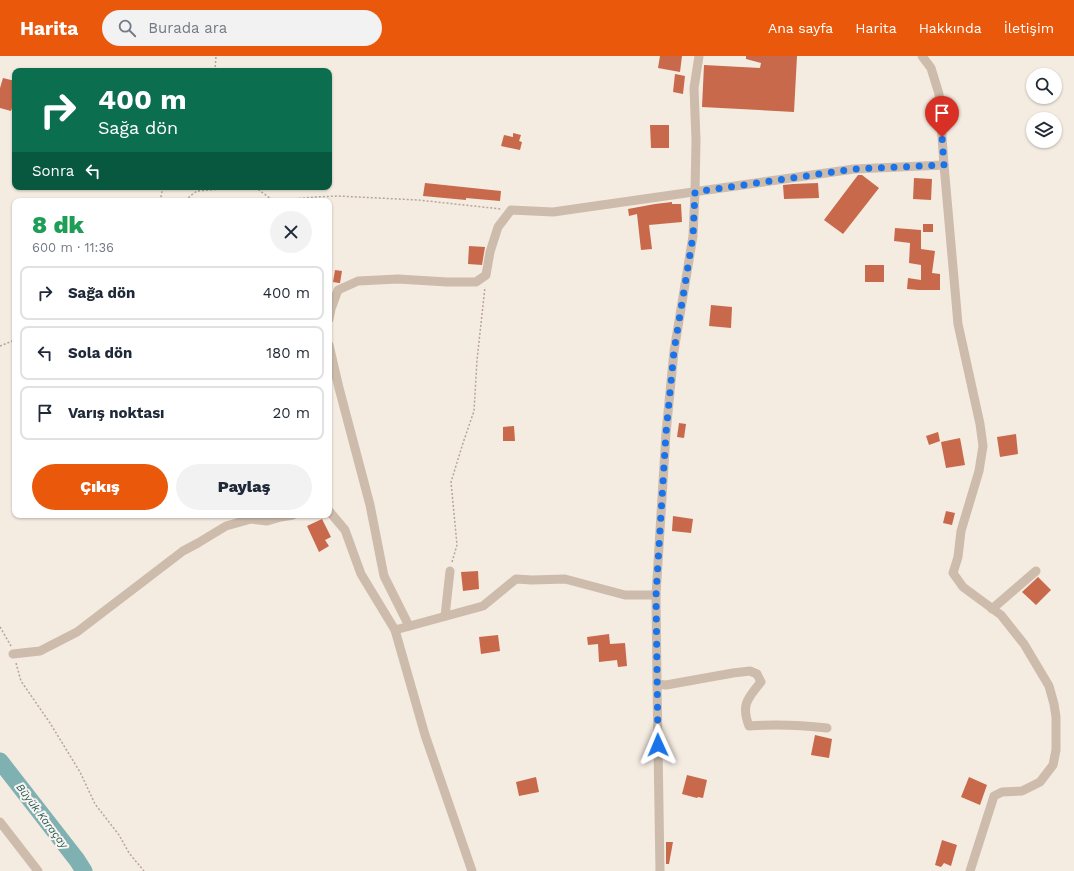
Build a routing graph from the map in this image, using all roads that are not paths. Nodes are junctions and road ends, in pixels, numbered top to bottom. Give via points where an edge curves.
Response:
1 (699, 56) edge
2 (922, 56) edge
3 (944, 165) junction
4 (695, 192) junction
5 (332, 306) edge
6 (332, 358) edge
7 (332, 515) edge
8 (278, 518) edge
9 (450, 571) road end
10 (1036, 571) dead end
11 (656, 595) junction
12 (992, 609) junction
13 (445, 616) junction
14 (409, 626) junction
15 (395, 630) junction
16 (13, 654) road end
17 (657, 684) junction
18 (827, 728) dead end
19 (0, 822) edge
20 (38, 871) edge
21 (472, 871) edge
22 (660, 871) edge
23 (970, 871) edge

1 - 4 street via 694,88
2 - 3 street via 931,68 940,94
3 - 4 street via 854,169
3 - 12 street via 958,324 980,424 982,446 979,472 961,531 953,573 963,587
4 - 5 street via 553,212 511,210 498,227 486,275 476,282 358,281 338,290
4 - 11 street via 693,236 674,351 666,433
6 - 14 street via 370,505 384,576
7 - 15 street via 345,530 361,574
8 - 16 street via 267,521 251,519 226,526 183,551 77,632 40,651
9 - 13 street
10 - 12 street
11 - 13 street via 625,595 565,579 516,579 483,606
11 - 17 street
12 - 23 street via 1001,615 1024,644 1049,686 1056,717 1056,750 1053,765 1040,782 1022,791 1002,792 994,796
13 - 14 street
14 - 15 street
15 - 21 street via 425,735
17 - 18 street via 666,685 750,671 757,674 760,682 745,706 745,717 749,726 769,724
17 - 22 street
19 - 20 street

